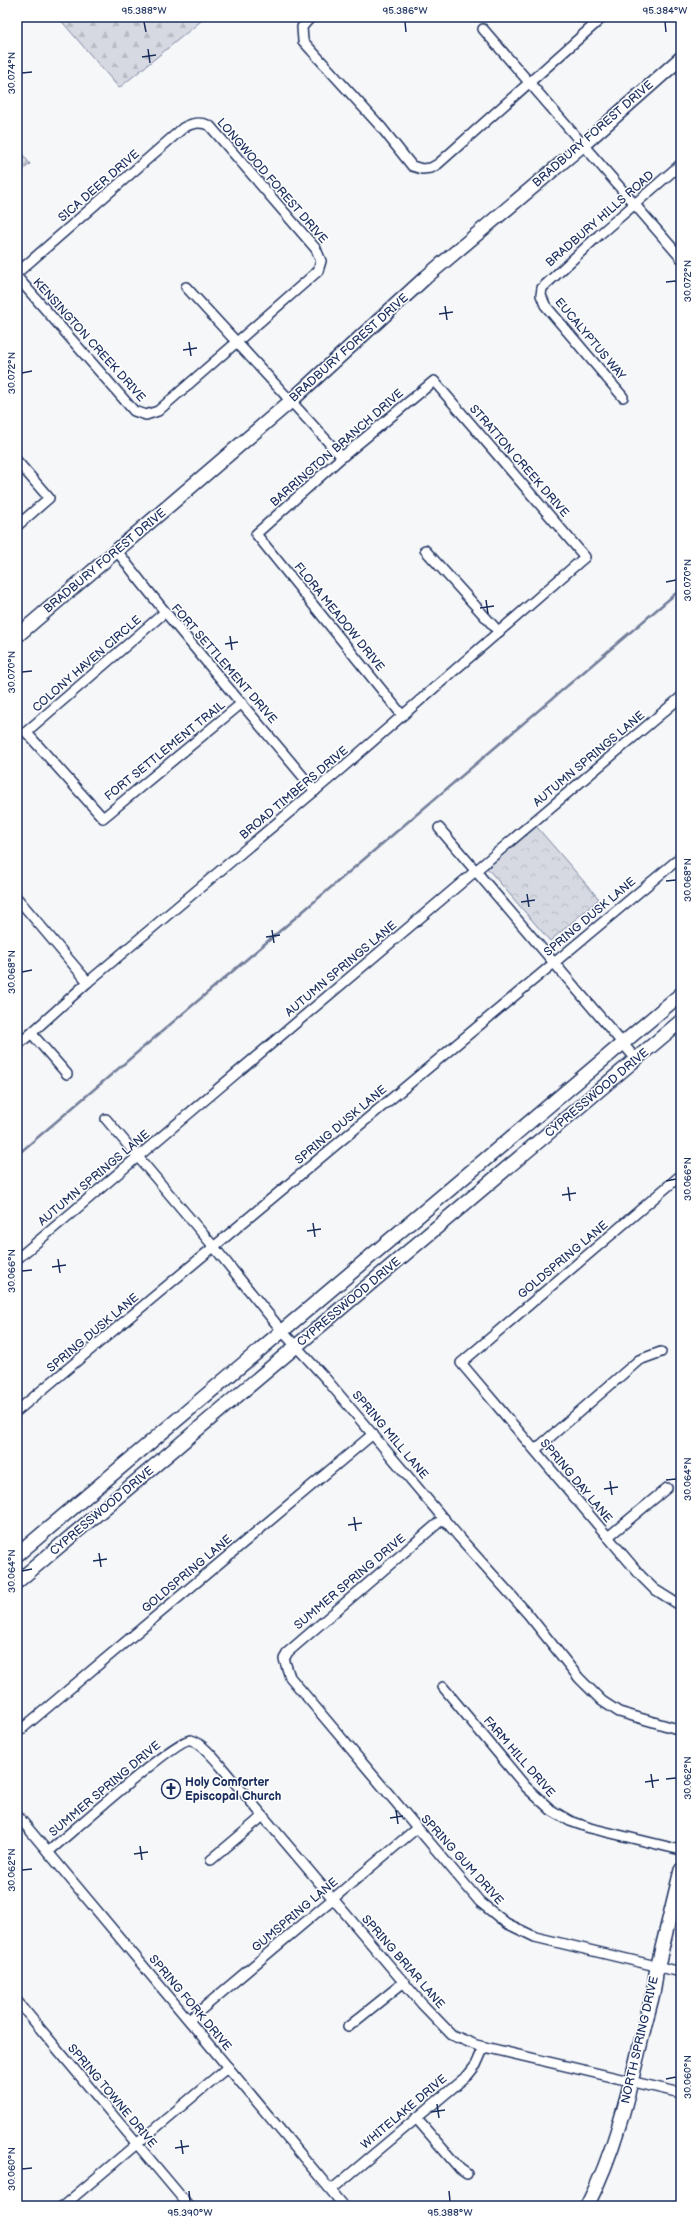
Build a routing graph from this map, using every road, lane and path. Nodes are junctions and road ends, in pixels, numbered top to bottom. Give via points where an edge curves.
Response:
1 (311, 17) edge
2 (603, 17) edge
3 (483, 30) dead end
4 (681, 58) edge
5 (529, 83) junction
6 (199, 123) joint
7 (584, 144) junction
8 (681, 164) edge
9 (634, 204) junction
10 (681, 258) edge
11 (17, 273) edge
12 (17, 277) edge
13 (186, 287) dead end
14 (541, 295) joint
15 (237, 342) junction
16 (434, 381) joint
17 (623, 397) dead end
18 (291, 401) junction
19 (342, 457) junction
20 (17, 461) edge
21 (17, 526) edge
22 (256, 534) joint
23 (425, 550) dead end
24 (117, 551) junction
25 (585, 557) joint
26 (164, 613) junction
27 (499, 632) junction
28 (17, 636) edge
29 (681, 697) edge
30 (242, 702) junction
31 (402, 715) junction
32 (315, 791) junction
33 (103, 818) joint
34 (439, 828) dead end
35 (681, 857) edge
36 (474, 870) junction
37 (17, 898) edge
38 (555, 962) junction
39 (88, 982) junction
40 (681, 994) edge
41 (681, 1021) edge
42 (32, 1034) junction
43 (623, 1044) junction
44 (17, 1046) edge
45 (636, 1059) junction
46 (67, 1074) dead end
47 (106, 1119) dead end
48 (138, 1156) junction
49 (681, 1175) edge
50 (452, 1187) junction
51 (467, 1204) junction
52 (214, 1247) junction
53 (17, 1258) edge
54 (282, 1331) junction
55 (296, 1347) junction
56 (661, 1352) dead end
57 (461, 1363) joint
58 (17, 1411) edge
59 (373, 1434) junction
60 (535, 1450) junction
61 (667, 1488) dead end
62 (80, 1502) junction
63 (444, 1518) junction
64 (93, 1519) junction
65 (608, 1537) junction
66 (17, 1555) edge
67 (17, 1582) edge
68 (681, 1606) edge
69 (288, 1670) joint
70 (443, 1687) dead end
71 (681, 1730) edge
72 (17, 1733) edge
73 (176, 1746) joint
74 (17, 1815) edge
75 (263, 1816) junction
76 (417, 1828) junction
77 (681, 1850) edge
78 (48, 1852) junction
79 (211, 1860) dead end
80 (681, 1870) edge
81 (333, 1898) junction
82 (658, 1966) junction
83 (681, 1972) edge
84 (404, 1982) junction
85 (17, 2001) edge
86 (189, 2020) junction
87 (348, 2026) dead end
88 (484, 2047) junction
89 (228, 2067) junction
90 (631, 2081) junction
91 (681, 2093) edge
92 (416, 2118) junction
93 (137, 2144) junction
94 (467, 2174) dead end
95 (331, 2190) junction
96 (63, 2206) edge
97 (190, 2206) edge
98 (344, 2206) edge
99 (587, 2206) edge

1 - 5 street via 302,27 303,41 381,127 412,166 417,168 431,168 438,164
2 - 5 street
3 - 5 street
4 - 7 main road, BRADBURY FOREST DRIVE
5 - 7 street
6 - 11 street, SICA DEER DRIVE via 183,128
6 - 15 street, LONGWOOD FOREST DRIVE via 210,126 316,249 321,261 318,272
7 - 9 street
7 - 18 main road, BRADBURY FOREST DRIVE via 426,277
8 - 9 street, BRADBURY HILLS ROAD
9 - 10 street
9 - 14 street, BRADBURY HILLS ROAD via 545,283
12 - 15 street, KENSINGTON CREEK DRIVE via 134,411 146,415 158,410
13 - 15 street
14 - 17 street, EUCALYPTUS WAY via 545,305
15 - 18 street
16 - 19 street, BARRINGTON BRANCH DRIVE
16 - 25 street, STRATTON CREEK DRIVE
18 - 19 street
18 - 24 main road, BRADBURY FOREST DRIVE
19 - 22 street, BARRINGTON BRANCH DRIVE
20 - 21 street via 49,498
22 - 31 street, FLORA MEADOW DRIVE
23 - 27 street
24 - 26 street, FORT SETTLEMENT DRIVE
24 - 28 main road, BRADBURY FOREST DRIVE
25 - 27 street, BROAD TIMBERS DRIVE
26 - 30 street, FORT SETTLEMENT DRIVE
26 - 33 street, COLONY HAVEN CIRCLE via 26,732
27 - 31 street, BROAD TIMBERS DRIVE
29 - 36 street, AUTUMN SPRINGS LANE
30 - 32 street, FORT SETTLEMENT DRIVE
30 - 33 street, FORT SETTLEMENT TRAIL
31 - 32 street, BROAD TIMBERS DRIVE
32 - 39 street, BROAD TIMBERS DRIVE
34 - 36 street
35 - 38 street, SPRING DUSK LANE
36 - 38 street
36 - 48 street, AUTUMN SPRINGS LANE
37 - 39 street
38 - 43 street
38 - 52 street, SPRING DUSK LANE
39 - 42 street, BROAD TIMBERS DRIVE
40 - 43 main road, CYPRESSWOOD DRIVE
41 - 45 main road, CYPRESSWOOD DRIVE
42 - 44 street, BROAD TIMBERS DRIVE
42 - 46 street
43 - 45 street
43 - 50 main road, CYPRESSWOOD DRIVE
45 - 51 main road, CYPRESSWOOD DRIVE
47 - 48 street, SPRING MILL LANE
48 - 52 street, SPRING MILL LANE
48 - 53 street, AUTUMN SPRINGS LANE
49 - 57 street, GOLDSPRING LANE
50 - 51 main road
50 - 54 main road, CYPRESSWOOD DRIVE
51 - 55 main road, CYPRESSWOOD DRIVE
52 - 54 street, SPRING MILL LANE
52 - 58 street, SPRING DUSK LANE
54 - 55 street, SPRING MILL LANE
54 - 62 main road, CYPRESSWOOD DRIVE
55 - 59 street, SPRING MILL LANE
55 - 64 main road, CYPRESSWOOD DRIVE
56 - 60 street via 640,1360
57 - 60 street, SPRING DAY LANE
59 - 63 street, SPRING MILL LANE
59 - 72 street, GOLDSPRING LANE
60 - 65 street, SPRING DAY LANE
61 - 65 street
62 - 64 main road
62 - 66 main road, CYPRESSWOOD DRIVE
63 - 69 street, SUMMER SPRING DRIVE via 297,1643 284,1659
63 - 71 street, SPRING MILL LANE via 458,1538 528,1614 602,1701 619,1712
64 - 67 main road, CYPRESSWOOD DRIVE
65 - 68 street, SPRING DAY LANE via 654,1589
69 - 76 street, SPRING GUM DRIVE via 290,1677
70 - 77 street, FARM HILL DRIVE via 526,1787 551,1810 570,1821 590,1828
73 - 75 street, SPRING BRIAR LANE via 190,1740 200,1744
73 - 78 street, SUMMER SPRING DRIVE
74 - 78 street, SPRING FORK DRIVE
75 - 79 street
75 - 81 street, SPRING BRIAR LANE
76 - 81 street, GUMSPRING LANE
76 - 82 street, SPRING GUM DRIVE via 480,1902 506,1923 535,1937
78 - 86 street, SPRING FORK DRIVE
80 - 82 main road, NORTH SPRING DRIVE
81 - 84 street, SPRING BRIAR LANE
81 - 86 street, GUMSPRING LANE
82 - 83 street, SPRING GUM DRIVE
82 - 90 main road, NORTH SPRING DRIVE via 656,1984
84 - 87 street
84 - 88 street, SPRING BRIAR LANE via 452,2035
85 - 93 street, SPRING TOWNE DRIVE
86 - 89 street, SPRING FORK DRIVE
88 - 90 street, SPRING BRIAR LANE
88 - 92 street, WHITELAKE DRIVE via 468,2075
89 - 93 street
89 - 95 street, SPRING FORK DRIVE
90 - 91 street, SPRING BRIAR LANE
90 - 99 main road, NORTH SPRING DRIVE via 607,2160
92 - 94 street
92 - 95 street, WHITELAKE DRIVE
93 - 96 street
93 - 97 street, SPRING TOWNE DRIVE
95 - 98 street, SPRING FORK DRIVE

